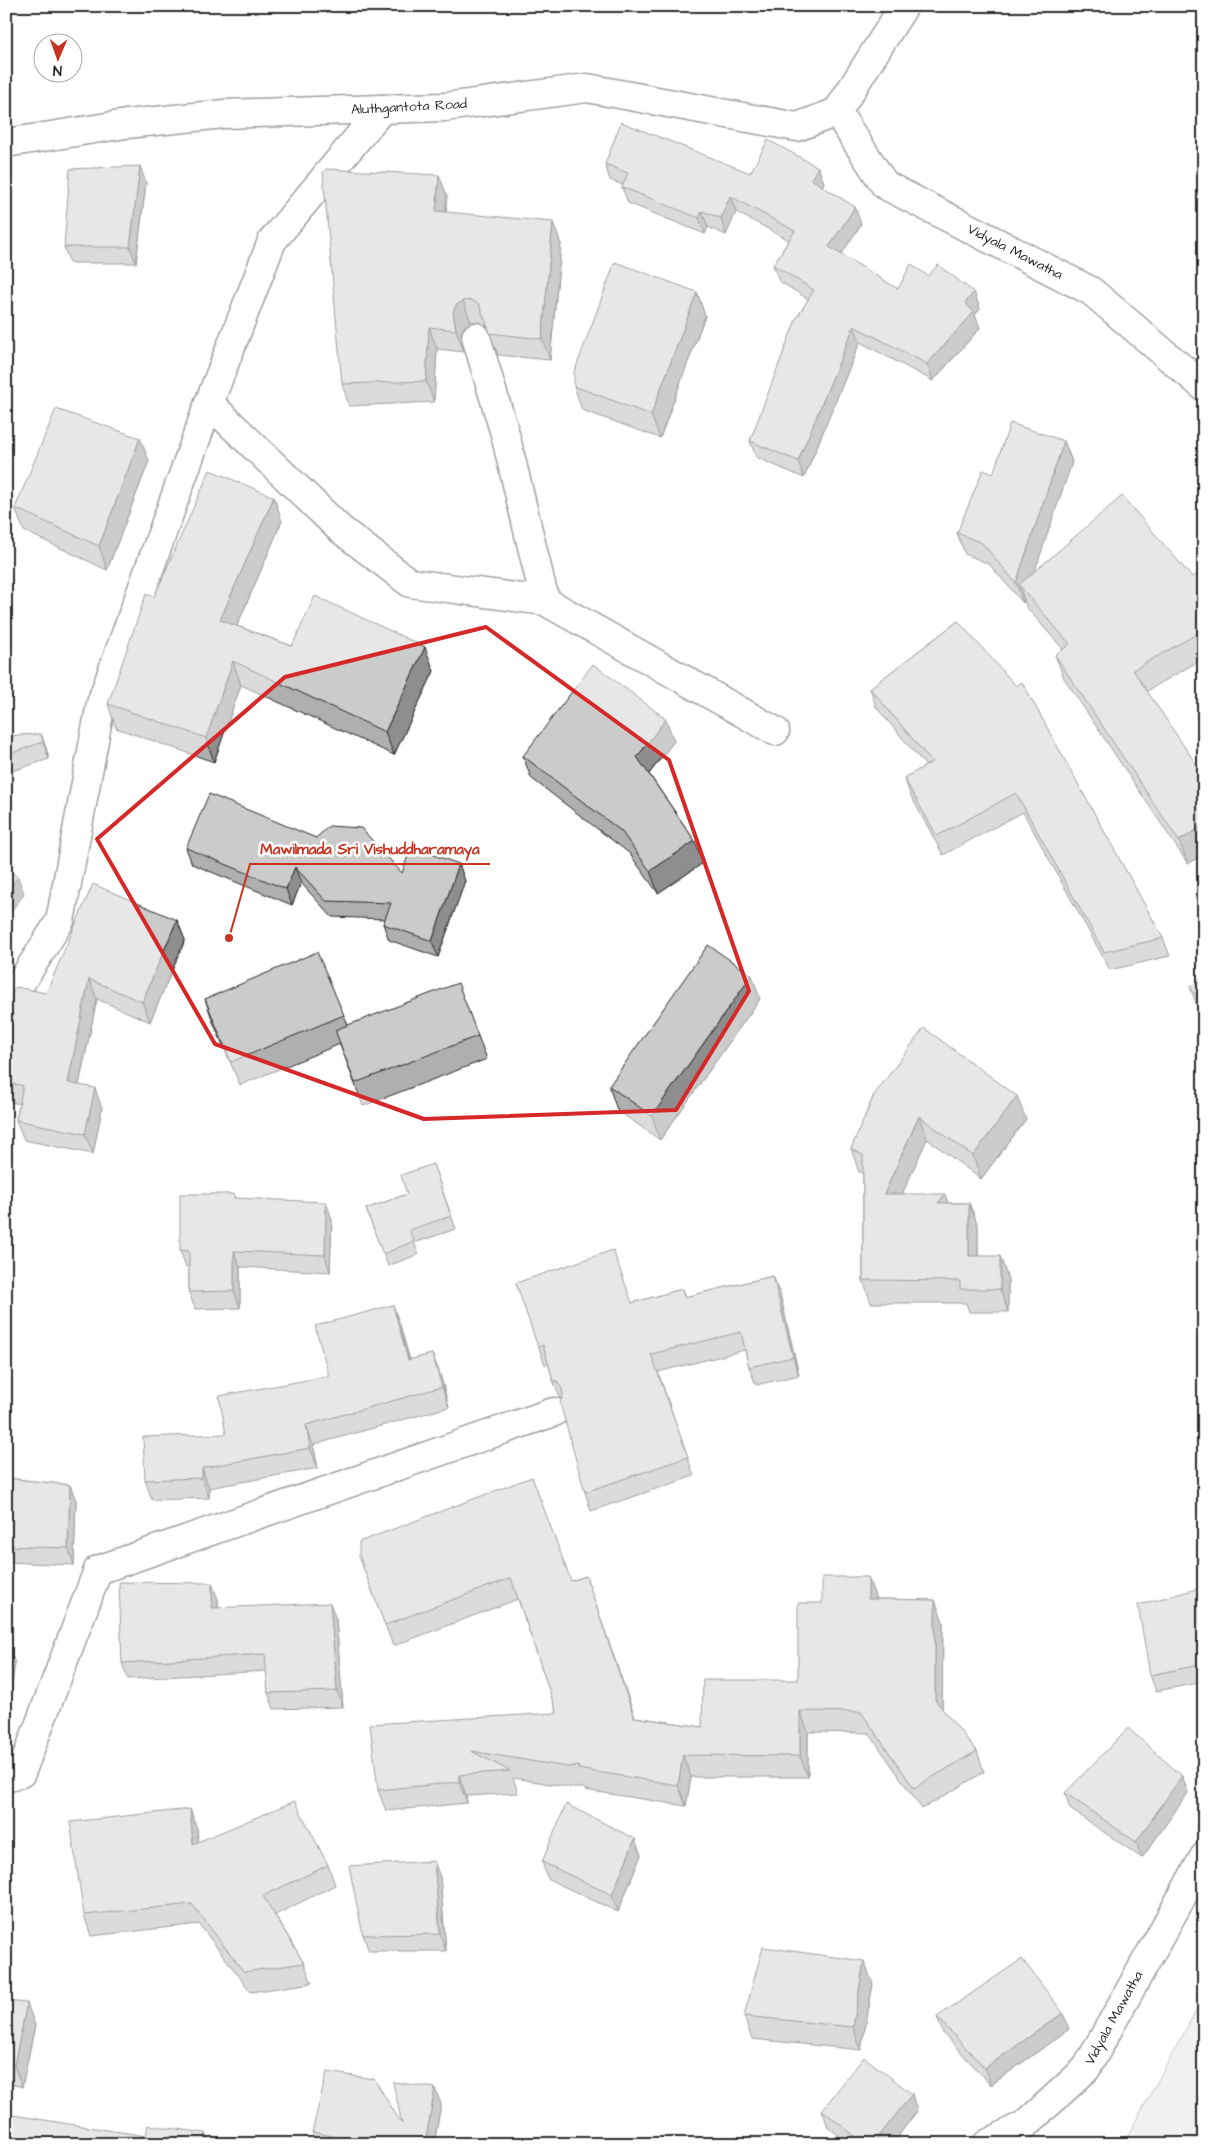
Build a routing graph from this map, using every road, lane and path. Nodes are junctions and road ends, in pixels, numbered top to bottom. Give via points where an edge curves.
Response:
1 (904, 6) edge
2 (382, 109) junction
3 (837, 112) junction
4 (6, 143) edge
5 (476, 337) dead end
6 (1204, 387) edge
7 (209, 402) junction
8 (545, 601) junction
9 (776, 731) dead end
10 (6, 1006) edge
11 (554, 1412) dead end
12 (6, 1778) edge
13 (1204, 1858) edge
14 (987, 2144) edge

1 - 3 street
2 - 3 street, Aluthgantota Road via 445,107 587,88 797,127
2 - 4 street, Aluthgantota Road via 224,114 126,124
2 - 7 street via 272,241
3 - 6 street, Vidyala Mawatha via 885,185 1091,291
5 - 8 street via 506,434
7 - 8 street via 340,529 410,583
7 - 10 street via 101,703 60,921
8 - 9 street
11 - 12 street via 98,1570 21,1773
13 - 14 street, Vidyala Mawatha via 1086,2069 1026,2124

